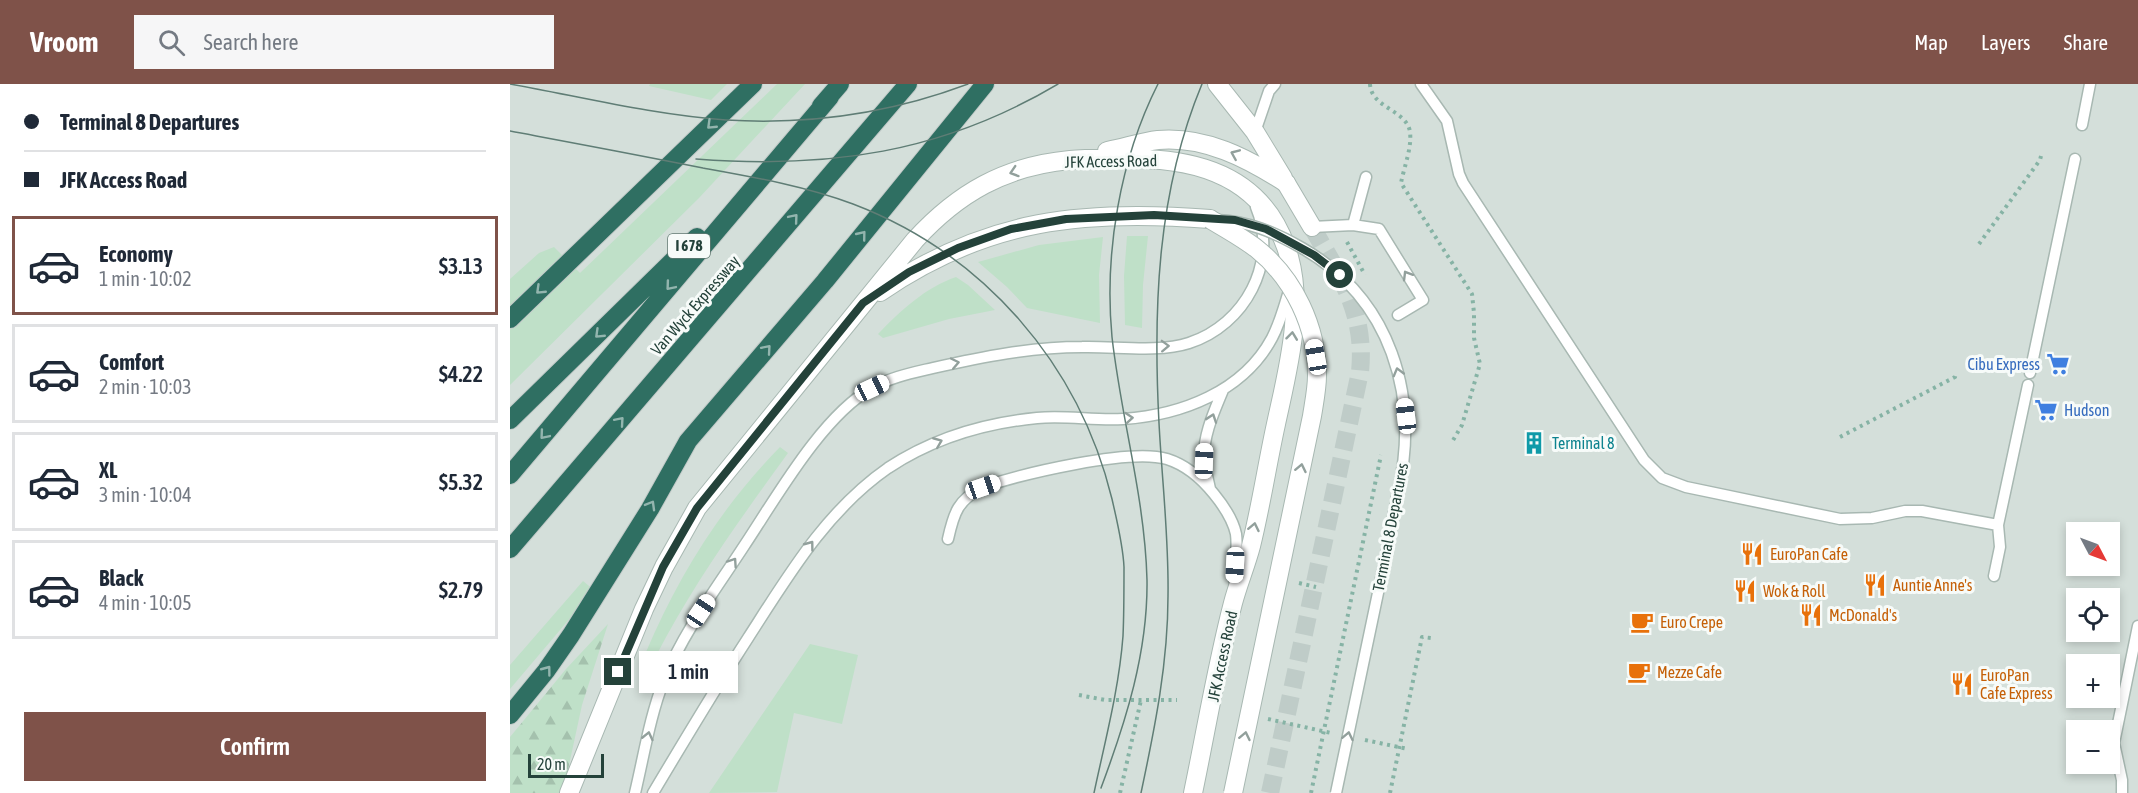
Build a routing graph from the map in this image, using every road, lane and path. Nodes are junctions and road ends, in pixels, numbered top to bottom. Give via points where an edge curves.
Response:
1 (753, 84) edge
2 (908, 84) edge
3 (985, 84) edge
4 (1217, 84) edge
5 (1275, 84) edge
6 (1370, 84) edge
7 (1421, 84) edge
8 (2090, 84) edge
9 (835, 90) edge
10 (2082, 125) dead end
11 (1255, 132) junction
12 (2042, 152) dead end
13 (1071, 159) junction
14 (2075, 159) dead end
15 (1366, 177) dead end
16 (1286, 183) junction
17 (1250, 194) junction
18 (1210, 219) junction
19 (1353, 225) junction
20 (1312, 227) joint
21 (1979, 244) dead end
22 (1293, 279) junction
23 (863, 303) junction
24 (1398, 315) dead end
25 (510, 319) edge
26 (1956, 372) dead end
27 (2030, 373) dead end
28 (2028, 386) dead end
29 (542, 389) junction
30 (1223, 390) junction
31 (510, 408) edge
32 (510, 420) edge
33 (1840, 437) dead end
34 (1452, 442) dead end
35 (1382, 455) dead end
36 (510, 475) edge
37 (1210, 489) junction
38 (1998, 525) junction
39 (948, 539) dead end
40 (510, 549) edge
41 (1994, 576) dead end
42 (1233, 604) junction
43 (2138, 626) edge
44 (1431, 638) dead end
45 (1079, 695) dead end
46 (1141, 700) junction
47 (1177, 700) dead end
48 (510, 715) edge
49 (1267, 719) dead end
50 (1323, 731) junction
51 (1333, 733) dead end
52 (1362, 740) dead end
53 (1399, 747) junction
54 (1408, 749) dead end
55 (569, 793) edge
56 (635, 793) edge
57 (653, 793) edge
58 (1120, 793) edge
59 (1193, 793) edge
60 (1233, 793) edge
61 (1311, 793) edge
62 (1336, 793) edge
63 (1390, 793) edge
64 (2122, 793) edge

1 -> 25 highway
40 -> 2 highway, Van Wyck Expressway
48 -> 3 highway via 571,635 650,509 687,441 825,281
4 - 11 street
5 - 11 lane
6 - 34 path via 1373,95 1404,120 1410,130 1401,183 1472,294 1474,338 1480,364 1462,425
7 - 38 lane via 1447,121 1463,183 1644,460 1662,477 1686,487 1840,519 1922,511
8 - 10 lane
9 -> 29 highway, I 678 via 736,198
9 -> 36 highway
11 - 16 street
12 - 21 path
16 -> 13 street via 1237,155 1192,141 1159,140
13 - 17 street, JFK Access Road via 1188,163 1222,175
13 -> 23 street, JFK Access Road via 1000,177 961,197 915,240
14 - 27 lane
15 - 19 lane
16 - 20 street
17 - 22 street, JFK Access Road via 1279,229
56 -> 17 lane via 654,711 677,651 791,476 845,408 872,388 898,377 988,357 1056,347 1171,347 1206,337 1221,328 1245,301 1260,267 1264,234
18 - 23 street via 1096,216 1011,229 935,258
60 -> 18 street, bridge via 1317,377 1309,327 1288,282 1257,249
62 -> 18 lane, Terminal 8 Departures, bridge via 1402,475 1406,436 1403,396 1384,334 1364,301 1340,275 1314,255 1266,229 1235,220
19 - 20 lane
24 -> 19 lane via 1423,300 1379,229
22 - 30 lane via 1272,338 1250,367
42 -> 22 street, JFK Access Road via 1250,547 1286,373 1294,326
23 - 55 street, JFK Access Road via 686,526 644,609
26 - 33 path via 1955,377
28 - 38 lane
29 - 31 highway
29 - 32 highway, I 678
37 -> 30 lane via 1205,445 1210,420
57 -> 30 lane via 810,544 847,502 886,470 927,446 979,428 1059,416 1122,420 1148,417 1190,406
35 - 50 path
37 - 39 lane via 1188,469 1164,458 1089,462 997,482 969,494 954,514
37 - 42 lane via 1236,533
38 - 41 lane via 2000,547
42 - 59 street, JFK Access Road
43 - 64 lane via 2114,743
44 - 53 path via 1422,637
45 - 46 path
46 - 47 path
46 - 58 path
49 - 50 path
50 - 51 path
50 - 61 path
52 - 53 path
53 - 54 path
53 - 63 path

